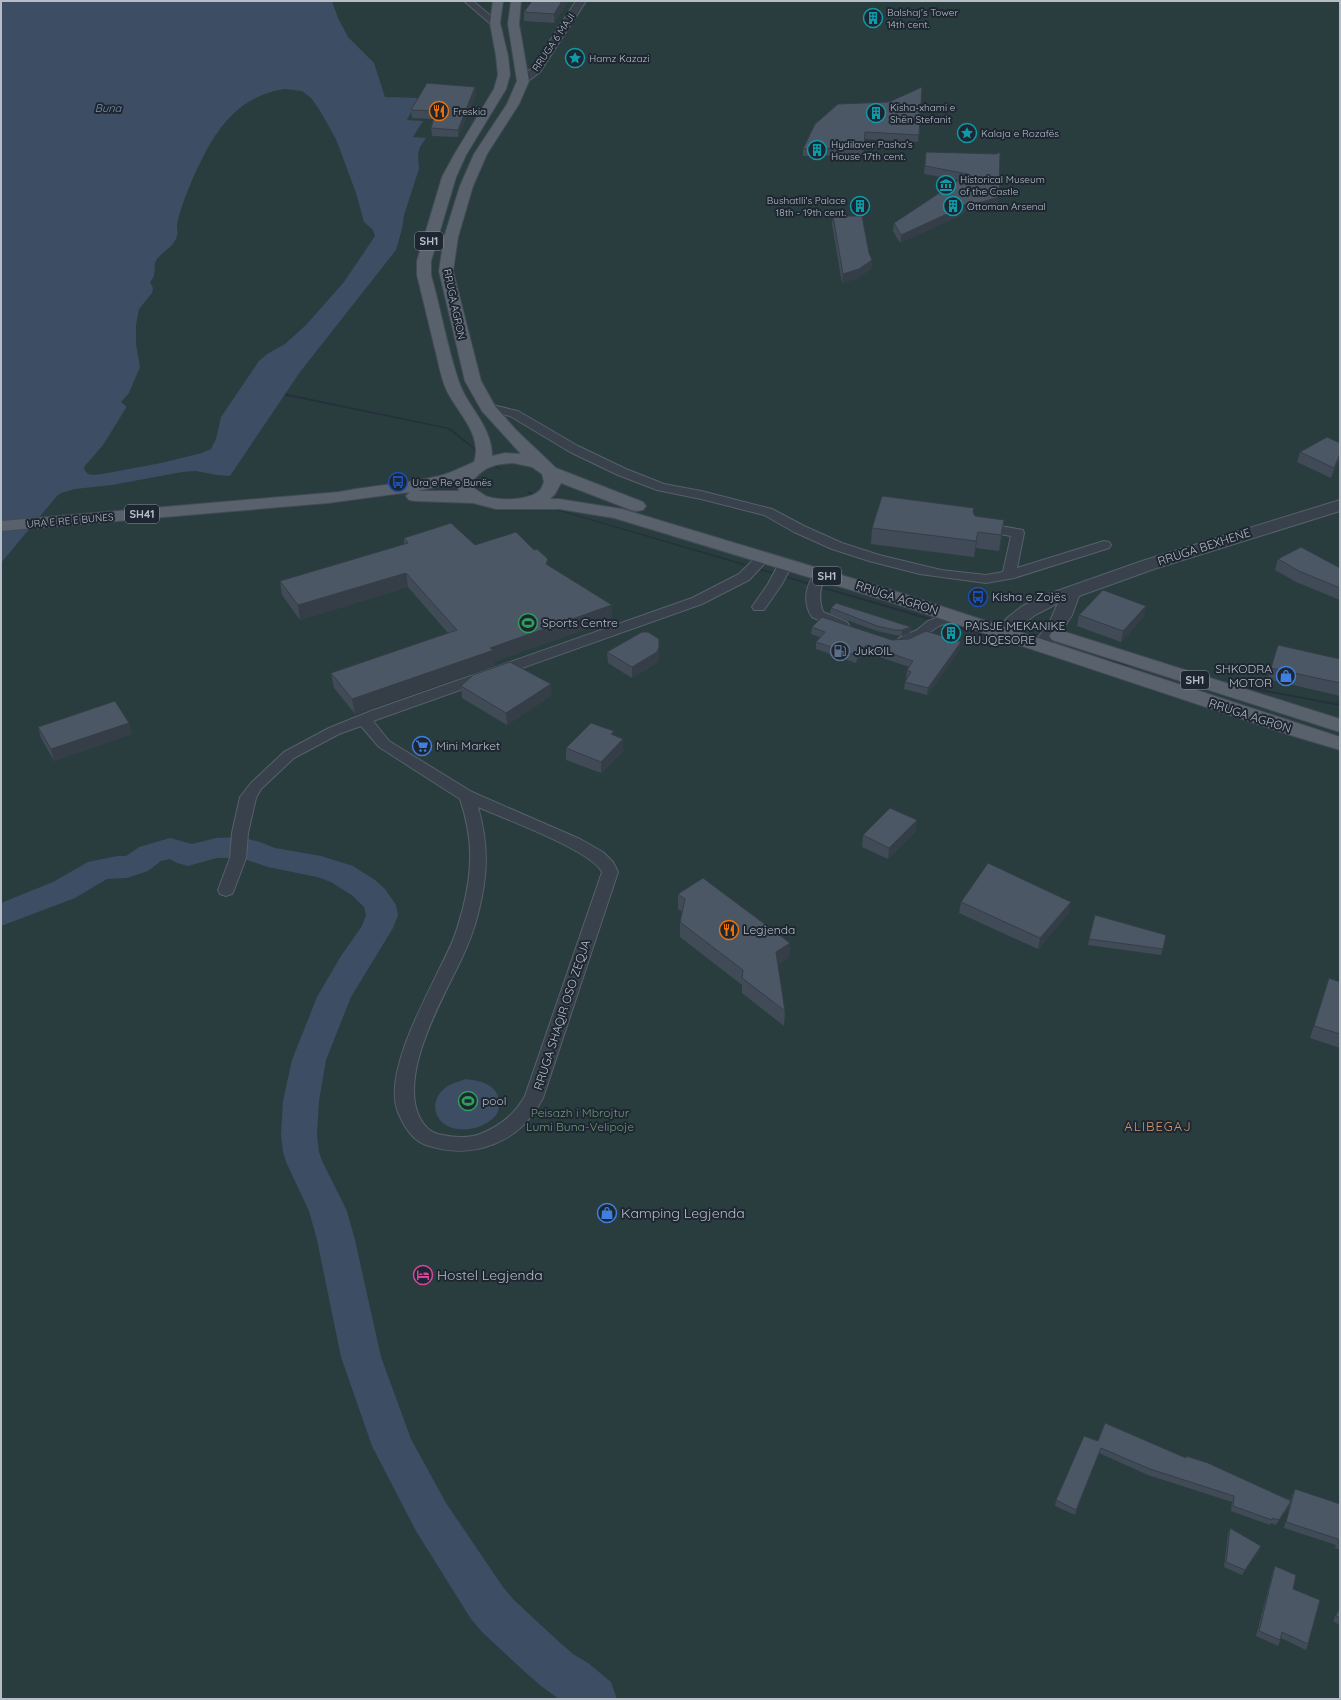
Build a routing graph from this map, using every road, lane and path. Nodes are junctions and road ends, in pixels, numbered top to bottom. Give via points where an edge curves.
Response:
1 (468, 1) edge
2 (498, 1) edge
3 (516, 1) edge
4 (581, 1) edge
5 (495, 23) junction
6 (523, 80) junction
7 (488, 408) junction
8 (478, 466) junction
9 (546, 469) junction
10 (340, 497) junction
11 (476, 498) junction
12 (517, 504) junction
13 (1340, 505) edge
14 (1, 526) edge
15 (978, 527) edge
16 (1104, 545) dead end
17 (764, 557) junction
18 (786, 563) junction
19 (821, 574) junction
20 (1009, 575) junction
21 (1070, 593) junction
22 (759, 607) dead end
23 (952, 616) junction
24 (1009, 628) junction
25 (855, 630) edge
26 (1047, 640) junction
27 (891, 642) edge
28 (364, 720) junction
29 (1340, 726) edge
30 (1340, 744) edge
31 (468, 796) junction
32 (226, 890) dead end

1 - 5 lane
2 - 5 main road, SH1
3 - 6 main road via 512,15
4 - 6 street, RRUGA 6 MAJI via 536,70
5 - 8 main road, RRUGA AGRON / SH1 via 504,75 500,89 449,177 424,261 424,274 448,370 455,391 484,445 484,458
6 - 7 main road, RRUGA AGRON / SH1 via 488,141 467,185 447,260 446,271 473,381
7 - 9 main road, RRUGA AGRON / SH1
7 - 20 lane via 514,413 574,449 628,474 662,487 768,512 837,546 874,558 969,578 986,579
8 - 9 main road via 508,459 526,460
8 - 10 main road, SH41 via 447,479 418,486
8 - 11 main road via 465,478 464,484 465,489
9 - 12 main road via 553,481 549,490 533,500
9 - 24 main road, RRUGA AGRON / SH1 via 580,485 654,512 860,573
10 - 11 main road, SH41 via 372,499 424,495
10 - 14 main road, URA E RE E BUNES / SH41
11 - 12 main road, RRUGA AGRON via 495,504
12 - 17 main road, RRUGA AGRON / SH1 via 559,504 616,513
13 - 21 street, RRUGA BEXHENE via 1148,565
15 - 20 lane via 1018,533
16 - 20 lane
17 - 18 main road, RRUGA AGRON / SH1
17 - 28 lane via 744,577 697,601
18 - 19 main road, RRUGA AGRON / SH1
18 - 22 lane
19 - 23 main road, RRUGA AGRON / SH1
19 - 25 lane via 814,585 813,602 817,614
21 - 24 street, RRUGA BEXHENE via 1036,606
21 - 26 street via 1068,607
23 - 24 main road, RRUGA AGRON / SH1
23 - 27 lane via 933,624 911,639
24 - 26 main road, RRUGA AGRON / SH1
26 - 29 main road, RRUGA AGRON / SH1
26 - 30 main road, RRUGA AGRON / SH1 via 1297,731
28 - 31 lane, RRUGA SHAQIR OSO ZEQJA via 384,744
28 - 32 lane via 334,731 289,755 256,786 248,797 240,833 238,858
31 - 31 lane, RRUGA SHAQIR OSO ZEQJA via 475,818 479,852 476,887 462,940 410,1051 404,1092 408,1119 425,1138 449,1144 470,1144 493,1137 517,1122 534,1098 610,872 597,856 574,843

